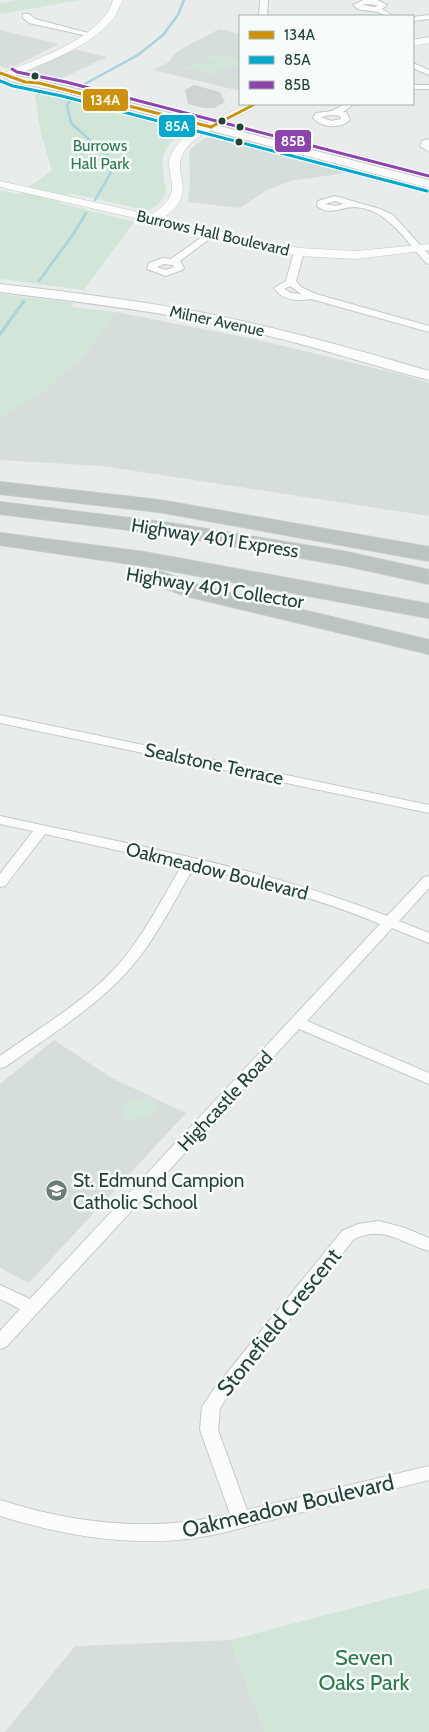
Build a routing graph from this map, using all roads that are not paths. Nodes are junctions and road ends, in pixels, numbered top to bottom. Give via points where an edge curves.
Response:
1 (118, 0) edge
2 (264, 0) edge
3 (377, 9) dead end
4 (264, 15) edge
5 (387, 15) edge
6 (26, 16) dead end
7 (429, 17) edge
8 (414, 19) edge
9 (88, 34) junction
10 (429, 40) edge
11 (414, 43) edge
12 (414, 66) edge
13 (429, 73) edge
14 (4, 74) edge
15 (414, 87) edge
16 (429, 87) edge
17 (254, 105) edge
18 (348, 105) edge
19 (334, 113) dead end
20 (211, 127) junction
21 (429, 142) edge
22 (429, 149) edge
23 (0, 184) edge
24 (429, 184) edge
25 (352, 205) dead end
26 (153, 219) junction
27 (213, 232) junction
28 (429, 246) edge
29 (416, 248) junction
30 (299, 252) junction
31 (429, 261) edge
32 (173, 262) dead end
33 (291, 282) junction
34 (0, 288) edge
35 (313, 296) junction
36 (429, 329) edge
37 (429, 376) edge
38 (0, 488) edge
39 (159, 506) junction
40 (0, 508) edge
41 (0, 529) edge
42 (0, 539) edge
43 (429, 543) edge
44 (429, 554) edge
45 (0, 555) edge
46 (347, 559) junction
47 (429, 570) edge
48 (429, 577) edge
49 (159, 578) junction
50 (429, 595) edge
51 (429, 611) edge
52 (429, 624) edge
53 (429, 647) edge
54 (0, 719) edge
55 (429, 809) edge
56 (0, 820) edge
57 (42, 829) junction
58 (190, 862) junction
59 (429, 880) edge
60 (0, 883) edge
61 (391, 922) junction
62 (429, 938) edge
63 (298, 1023) junction
64 (0, 1063) edge
65 (429, 1080) edge
66 (429, 1246) edge
67 (0, 1291) edge
68 (32, 1308) junction
69 (0, 1342) edge
70 (429, 1474) edge
71 (0, 1508) edge
72 (241, 1520) junction

1 - 9 street via 110,17
2 - 4 street
3 - 5 street
6 - 9 street via 32,21
7 - 8 street
9 - 14 street
10 - 11 street
12 - 13 street
14 - 20 main road
15 - 16 street
17 - 20 street
18 - 19 street
20 - 24 main road
20 - 26 street via 179,148 174,159 179,192 172,204
21 - 22 street via 424,146
23 - 26 street, Burrows Hall Boulevard
25 - 29 street via 390,217
26 - 27 street, Burrows Hall Boulevard
27 - 30 street, Burrows Hall Boulevard
27 - 32 street
28 - 29 street, Burrows Hall Boulevard
29 - 30 street, Burrows Hall Boulevard via 356,255
29 - 31 street
30 - 33 street
33 - 35 street
33 - 35 street via 279,288 286,296
34 - 37 main road, Milner Avenue via 204,317
35 - 36 street
38 - 39 highway
39 - 43 highway via 210,509
39 - 44 highway
40 - 46 highway, Highway 401 Express via 170,529
41 - 50 highway, Highway 401 Express via 163,551
42 - 51 highway via 144,559
45 - 49 highway, Highway 401 Collector
46 - 47 highway
46 - 48 highway, Highway 401 Express
49 - 52 highway, Highway 401 Collector
49 - 53 highway via 194,592
54 - 55 street, Sealstone Terrace
56 - 57 street, Oakmeadow Boulevard
57 - 58 street, Oakmeadow Boulevard
57 - 60 street
58 - 61 street, Oakmeadow Boulevard via 288,886
58 - 64 street via 140,946 120,970 64,1019
59 - 61 street, Highcastle Road
61 - 62 street, Oakmeadow Boulevard
61 - 63 street, Highcastle Road
63 - 65 street
63 - 68 street, Highcastle Road
66 - 72 street, Stonefield Crescent via 393,1229 376,1227 348,1235 220,1394 212,1407 209,1430
67 - 68 street
68 - 69 street, Highcastle Road
70 - 72 street, Oakmeadow Boulevard
71 - 72 street, Oakmeadow Boulevard via 72,1527 112,1533 202,1530

